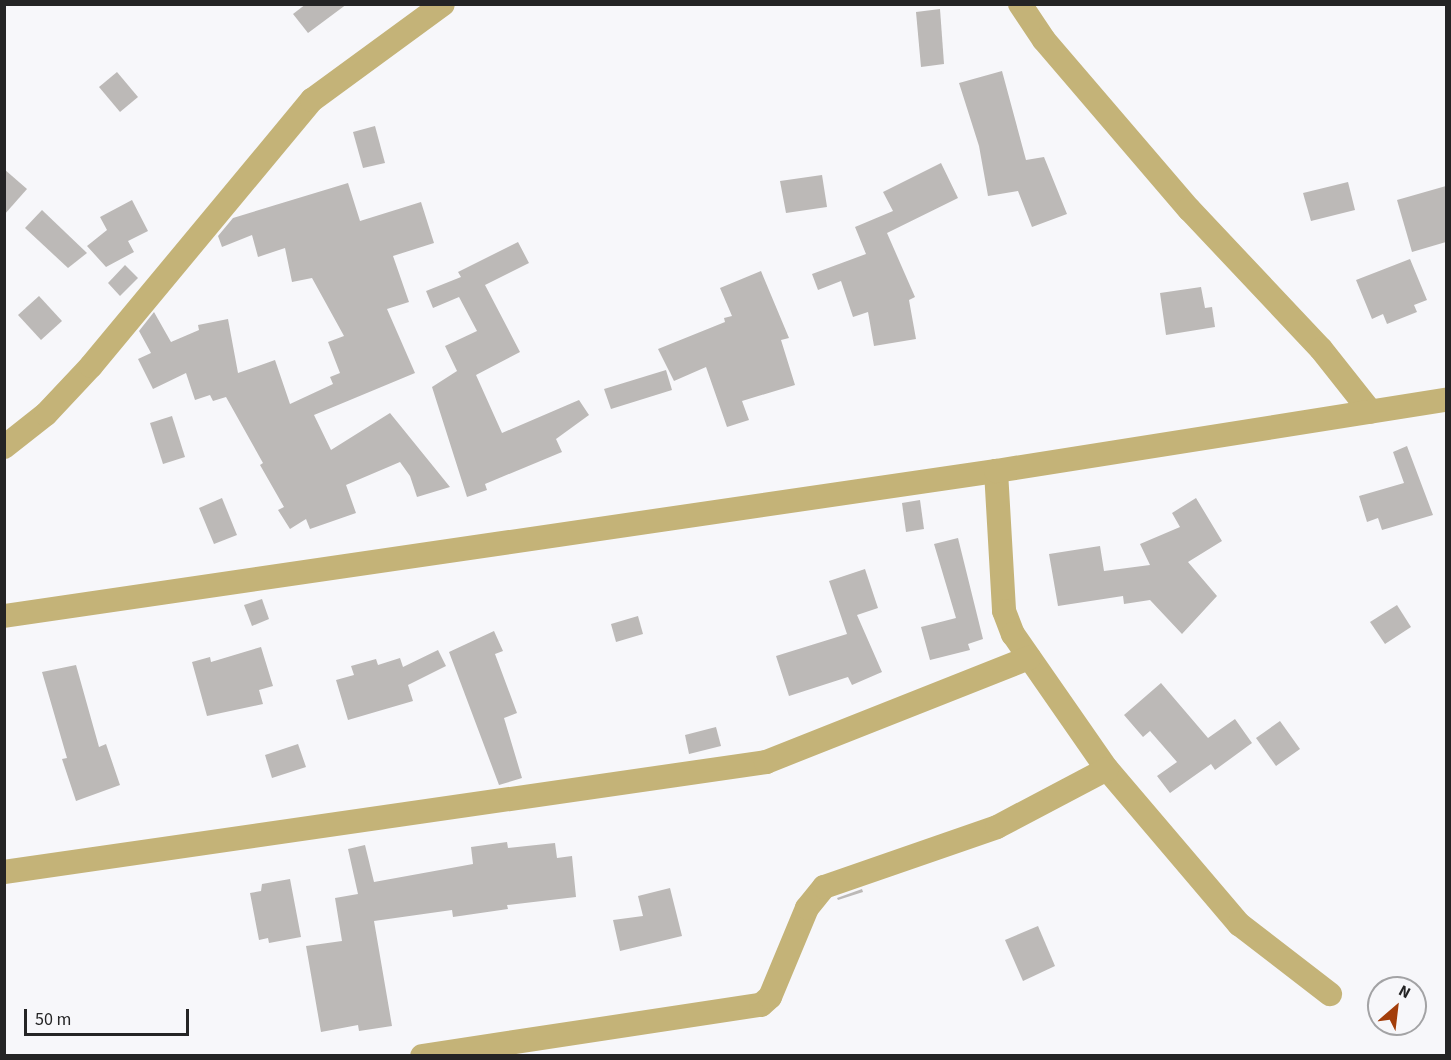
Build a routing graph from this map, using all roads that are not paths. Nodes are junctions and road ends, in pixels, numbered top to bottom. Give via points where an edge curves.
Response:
1 (443, 4) edge
2 (1020, 4) edge
3 (1446, 400) edge
4 (1371, 412) junction
5 (4, 447) edge
6 (996, 471) junction
7 (4, 616) edge
8 (1029, 658) junction
9 (1107, 769) junction
10 (4, 872) edge
11 (1330, 994) dead end
12 (423, 1056) edge

1 - 5 street via 312,100 91,366 46,414
2 - 4 street via 1044,40 1173,192 1321,349
3 - 4 street
4 - 6 street
6 - 7 street
6 - 8 street via 1004,611
8 - 9 street
8 - 10 street via 766,762
9 - 11 street via 1239,924
9 - 12 street via 997,827 824,887 807,908 770,997 761,1005

